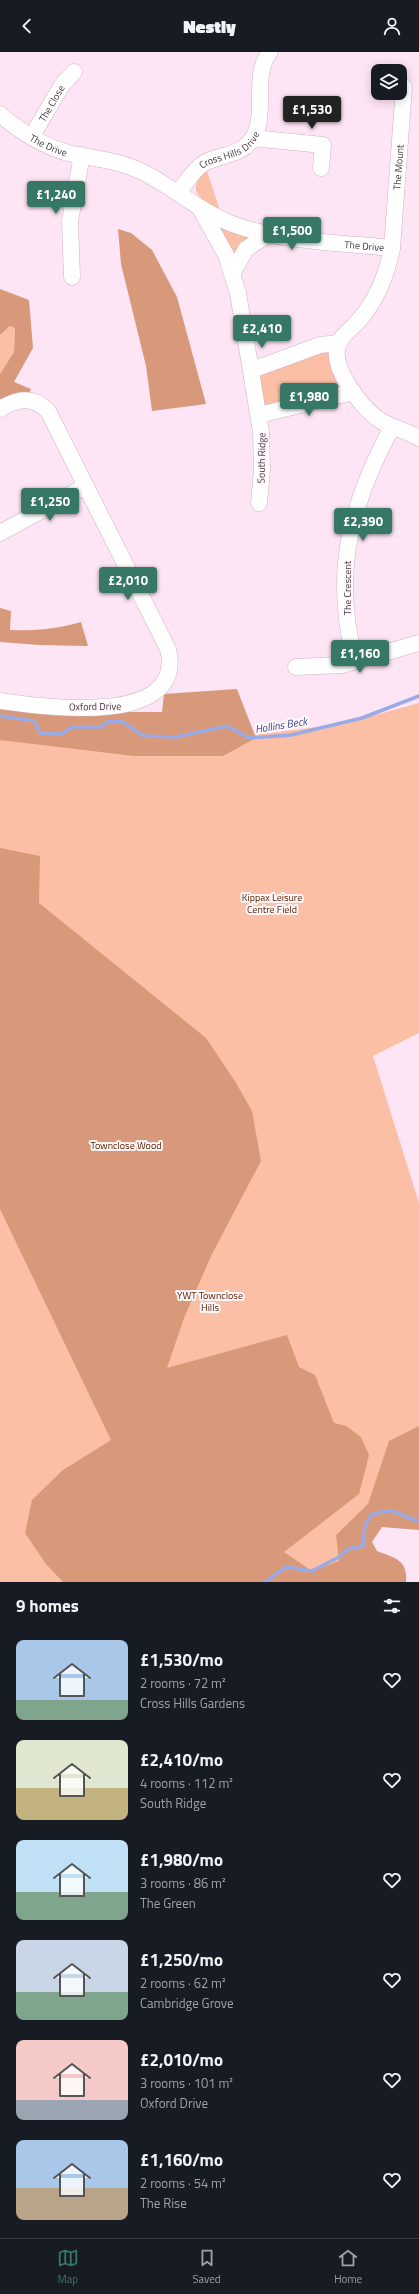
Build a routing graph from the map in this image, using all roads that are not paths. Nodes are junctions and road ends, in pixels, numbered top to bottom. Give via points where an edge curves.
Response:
1 (270, 52) edge
2 (74, 72) dead end
3 (403, 100) edge
4 (0, 114) edge
5 (32, 136) junction
6 (253, 138) junction
7 (82, 155) junction
8 (321, 168) dead end
9 (178, 193) junction
10 (201, 210) junction
11 (269, 234) junction
12 (392, 248) junction
13 (233, 272) junction
14 (72, 277) dead end
15 (339, 343) junction
16 (252, 370) junction
17 (353, 392) junction
18 (0, 409) edge
19 (259, 415) junction
20 (392, 427) junction
21 (419, 438) edge
22 (86, 486) junction
23 (259, 503) dead end
24 (0, 533) edge
25 (419, 644) edge
26 (355, 661) junction
27 (296, 668) dead end
28 (0, 701) edge

1 - 6 street, Cross Hills Drive via 263,66 258,124
2 - 5 street, The Close via 62,85
3 - 12 street, The Mount
4 - 5 street, The Drive
5 - 7 street, The Drive via 56,148
6 - 8 street via 323,145
6 - 9 street, Cross Hills Drive via 238,151 203,164
7 - 9 street, The Drive via 127,165
7 - 14 street via 70,221
9 - 10 street, The Drive
10 - 11 street, The Drive via 225,221
10 - 13 street, South Ridge
11 - 12 street, The Drive
11 - 13 street via 246,249
12 - 15 street, The Drive via 385,275 373,300
13 - 16 street, South Ridge
15 - 16 street via 320,345
15 - 17 street via 338,359
16 - 19 street, South Ridge
17 - 19 street
17 - 20 street via 371,413
18 - 22 street, Oxford Drive via 28,399 42,405 48,411
19 - 23 street, South Ridge via 262,450
20 - 21 street
20 - 26 street, The Crescent via 363,486 347,553 346,599
22 - 24 street
22 - 28 street, Oxford Drive via 168,648 170,662 166,675 153,694 122,706 91,708
25 - 26 street
26 - 27 street via 327,667

